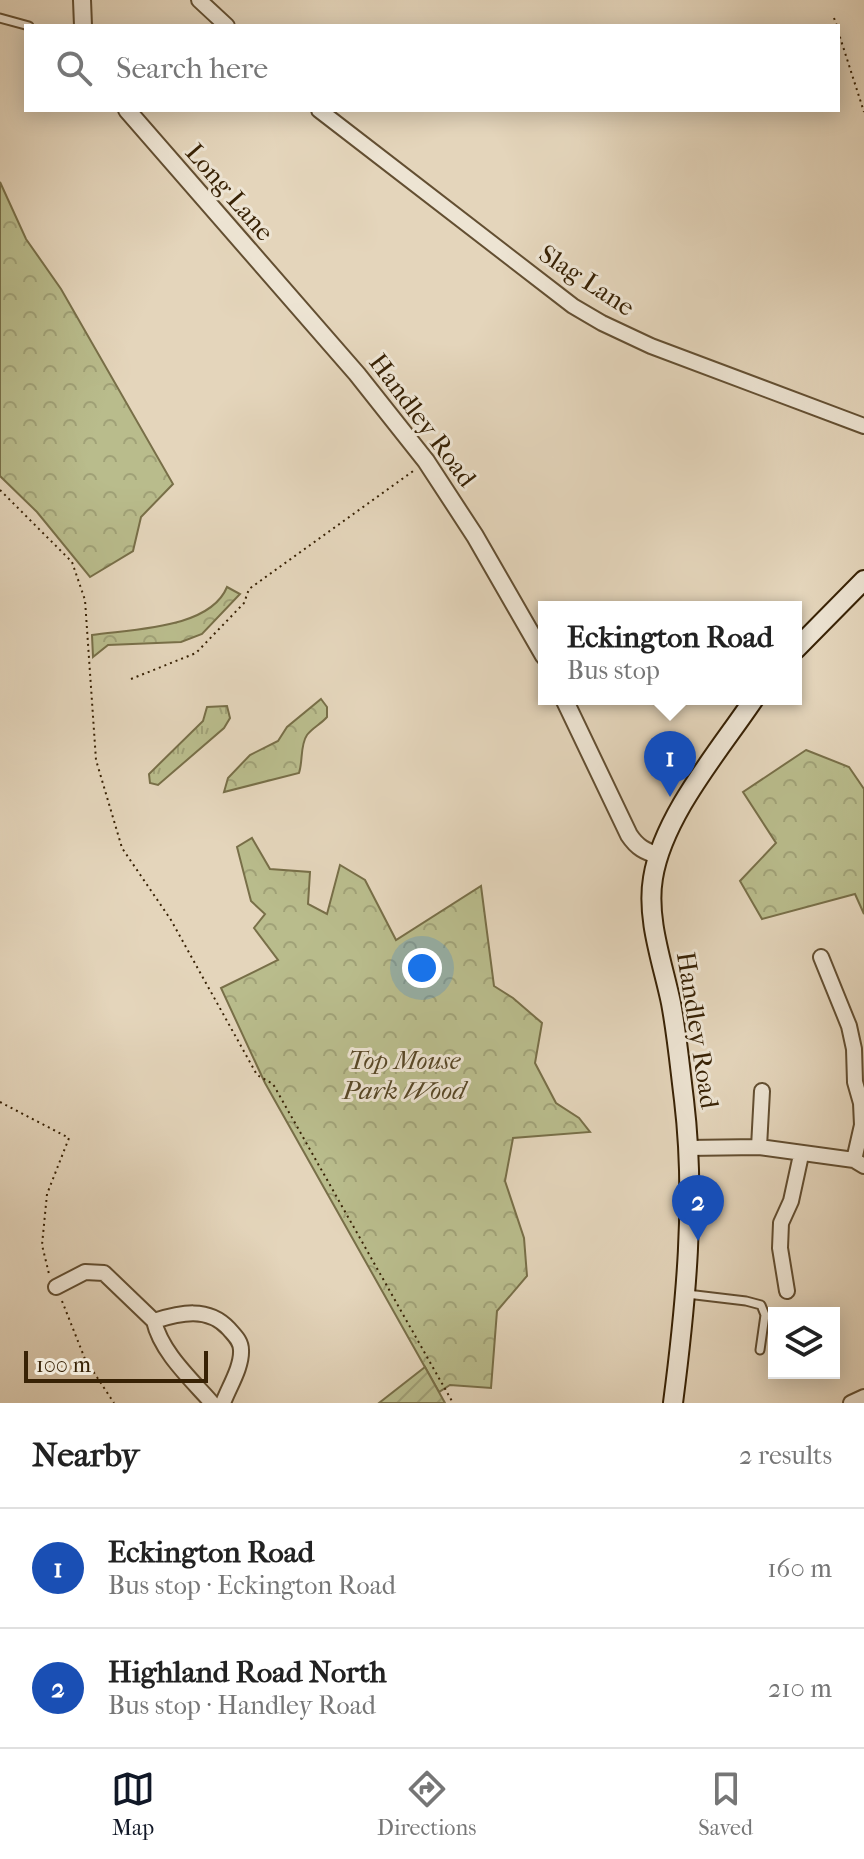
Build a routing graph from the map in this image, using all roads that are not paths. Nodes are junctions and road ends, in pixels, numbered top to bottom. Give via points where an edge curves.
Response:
1 (82, 0) edge
2 (199, 0) edge
3 (0, 18) edge
4 (83, 24) edge
5 (225, 24) edge
6 (24, 25) edge
7 (129, 112) edge
8 (322, 112) edge
9 (297, 305) joint
10 (864, 426) edge
11 (864, 580) edge
12 (802, 643) edge
13 (538, 646) edge
14 (567, 705) edge
15 (750, 705) edge
16 (659, 855) junction
17 (821, 957) dead end
18 (762, 1091) dead end
19 (759, 1147) junction
20 (687, 1148) junction
21 (801, 1155) junction
22 (859, 1163) edge
23 (56, 1287) road end
24 (787, 1291) dead end
25 (684, 1294) junction
26 (154, 1321) junction
27 (760, 1350) dead end
28 (864, 1397) edge
29 (212, 1403) edge
30 (223, 1403) edge
31 (673, 1403) edge
32 (851, 1403) edge

1 - 4 street
2 - 5 street
3 - 6 lane
7 - 9 street, Long Lane
8 - 10 street, Slag Lane via 602,323
9 - 13 street, Handley Road via 426,461
11 - 12 main road
14 - 16 street via 629,835 636,846
15 - 16 main road, Handley Road via 669,826
16 - 20 main road, Handley Road via 653,914 672,1006
17 - 22 street via 854,1049 862,1125
18 - 19 street
19 - 20 street
19 - 21 street
20 - 25 main road, Handley Road
21 - 22 street
21 - 24 street via 781,1223
23 - 26 street via 85,1272 104,1273
25 - 27 lane via 761,1305 765,1315
25 - 31 main road, Handley Road
26 - 29 street via 157,1334
26 - 30 street via 197,1312 215,1317 240,1340 239,1364
28 - 32 street

